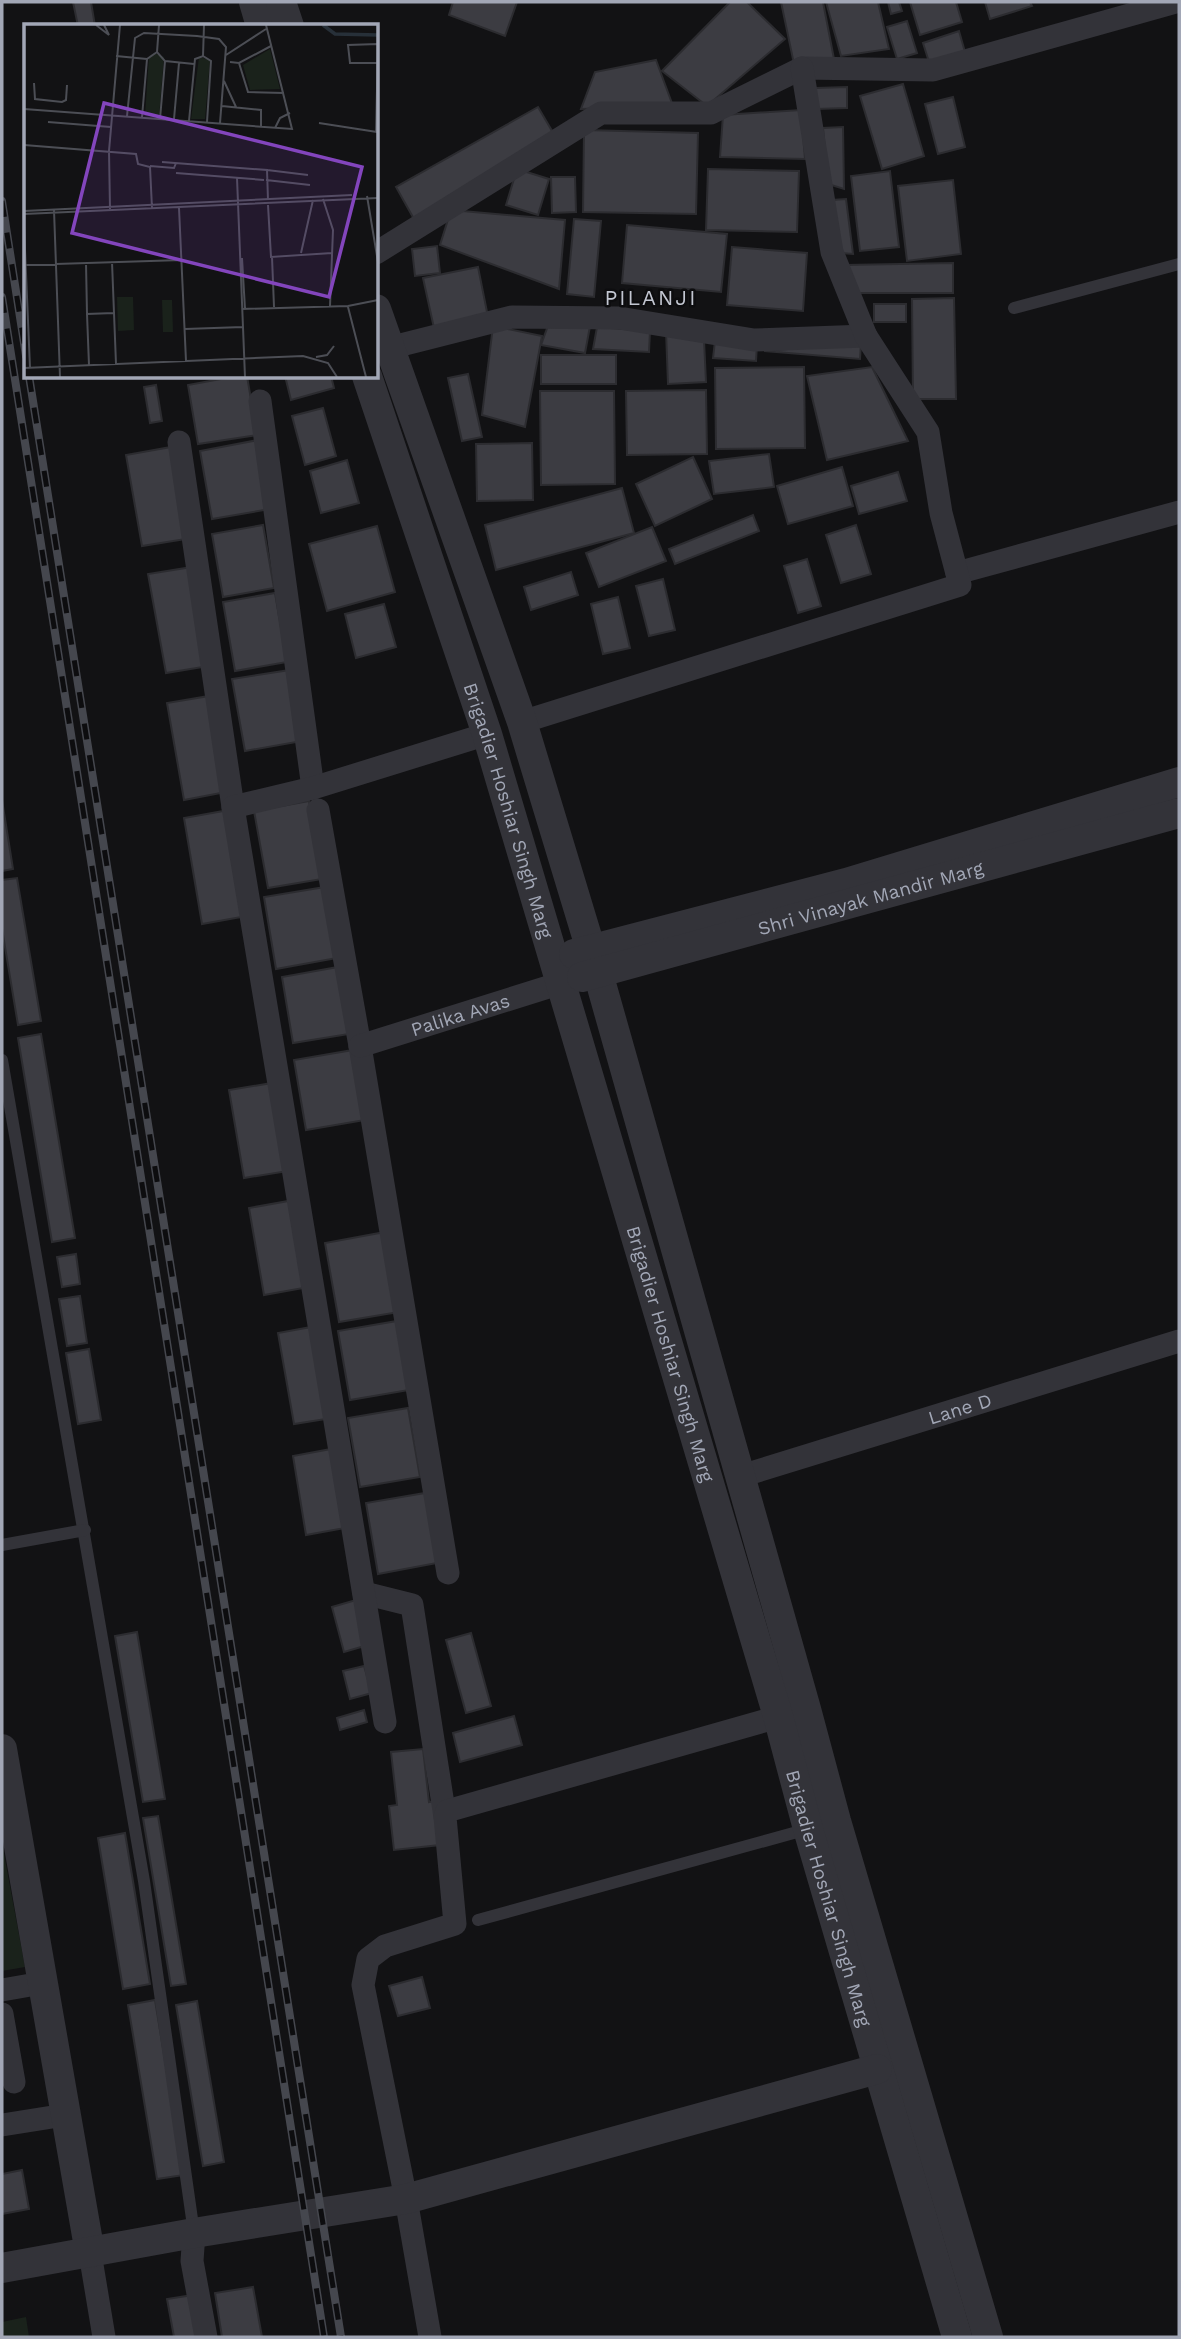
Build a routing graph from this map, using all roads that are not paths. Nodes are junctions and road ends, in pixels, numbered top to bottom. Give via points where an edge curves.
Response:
1 (254, 2) edge
2 (281, 2) edge
3 (1176, 2) edge
4 (260, 24) edge
5 (288, 24) edge
6 (802, 68) junction
7 (378, 252) edge
8 (1179, 264) edge
9 (1014, 308) dead end
10 (378, 315) edge
11 (866, 336) junction
12 (390, 348) junction
13 (368, 378) edge
14 (260, 401) dead end
15 (179, 442) dead end
16 (1179, 512) edge
17 (957, 573) junction
18 (522, 722) junction
19 (487, 734) junction
20 (1179, 782) edge
21 (316, 799) junction
22 (233, 807) junction
23 (1179, 813) edge
24 (595, 961) junction
25 (557, 971) junction
26 (360, 1046) junction
27 (2, 1060) edge
28 (1178, 1347) edge
29 (741, 1476) junction
30 (85, 1530) junction
31 (2, 1545) edge
32 (448, 1573) dead end
33 (364, 1593) junction
34 (792, 1712) junction
35 (385, 1722) dead end
36 (2, 1749) edge
37 (445, 1817) junction
38 (8, 1828) edge
39 (808, 1829) junction
40 (478, 1920) dead end
41 (42, 1983) junction
42 (2, 1990) edge
43 (2, 2014) edge
44 (906, 2060) junction
45 (877, 2069) junction
46 (15, 2082) dead end
47 (65, 2115) junction
48 (2, 2125) edge
49 (406, 2199) junction
50 (194, 2233) junction
51 (90, 2253) junction
52 (2, 2268) edge
53 (104, 2337) edge
54 (206, 2337) edge
55 (430, 2337) edge
56 (957, 2337) edge
57 (988, 2337) edge

1 - 4 street
2 - 5 street
3 - 6 street via 933,70
6 - 7 street via 711,113 601,113
6 - 11 street via 832,252
8 - 9 lane
10 - 12 street
11 - 12 street via 754,341 619,318 512,317
11 - 17 street via 928,432 941,513
12 - 18 street
13 - 19 street, Brigadier Hoshiar Singh Marg
14 - 21 street
15 - 22 street
16 - 17 street
17 - 18 street via 960,585
18 - 24 street
19 - 21 street
19 - 25 street, Brigadier Hoshiar Singh Marg
20 - 24 street
21 - 22 street
21 - 26 street
22 - 33 street
23 - 24 street, Shri Vinayak Mandir Marg
24 - 25 street, Shri Vinayak Mandir Marg
24 - 29 street
25 - 26 street, Palika Avas
25 - 34 street, Brigadier Hoshiar Singh Marg
26 - 32 street
27 - 30 lane
28 - 29 street, Lane D
29 - 34 street
30 - 31 lane
30 - 50 lane via 144,1881
33 - 35 street
33 - 37 street via 412,1605
34 - 37 street via 451,1808
34 - 39 street, Brigadier Hoshiar Singh Marg
34 - 44 street, Brigadier Hoshiar Singh Marg via 836,1821
36 - 38 street
37 - 49 street via 455,1924 385,1946 368,1959 363,1985
38 - 41 street
39 - 40 lane
39 - 45 street, Brigadier Hoshiar Singh Marg
41 - 42 street
41 - 47 street
43 - 46 street
44 - 45 street
44 - 57 street, Brigadier Hoshiar Singh Marg
45 - 49 street
45 - 56 street, Brigadier Hoshiar Singh Marg
47 - 48 street
47 - 51 street
49 - 50 street
49 - 55 street
50 - 51 street
50 - 54 street via 192,2261
51 - 52 street
51 - 53 street

